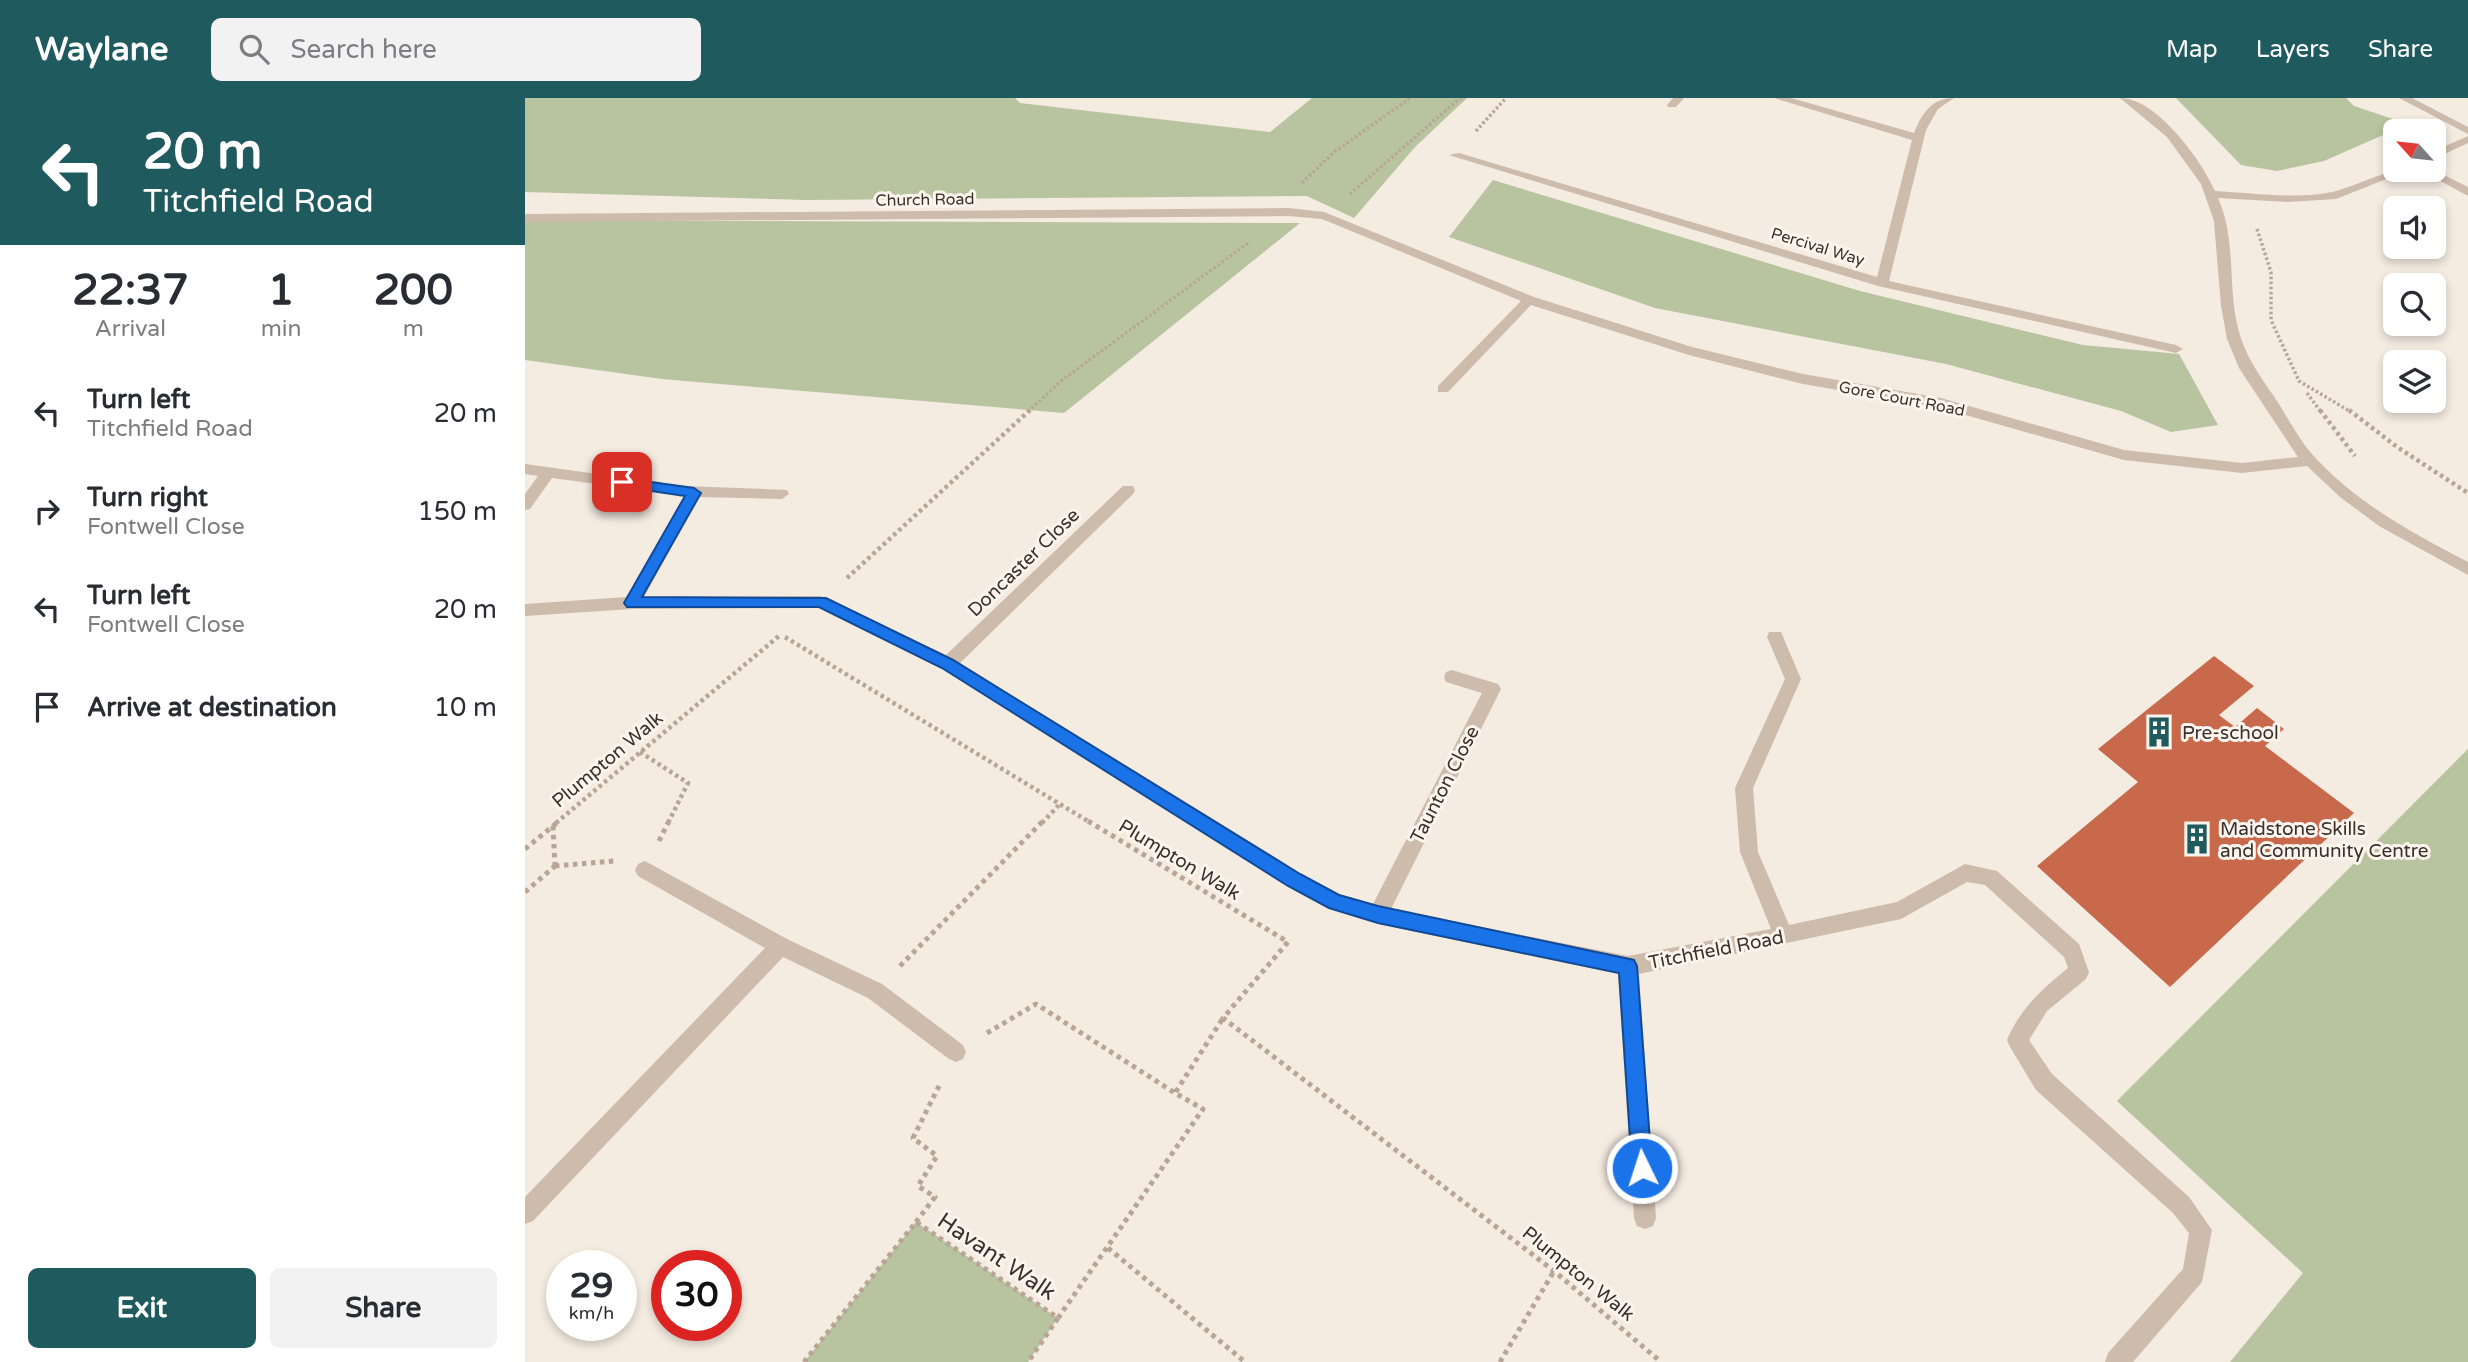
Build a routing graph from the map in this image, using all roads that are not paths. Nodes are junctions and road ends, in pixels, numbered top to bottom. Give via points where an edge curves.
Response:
1 (1779, 98) edge
2 (1949, 98) edge
3 (2125, 98) edge
4 (2404, 98) edge
5 (2468, 131) edge
6 (1918, 138) junction
7 (2468, 139) edge
8 (2447, 150) edge
9 (1455, 155) road end
10 (2383, 177) edge
11 (2447, 181) edge
12 (2468, 192) edge
13 (2210, 194) junction
14 (1324, 216) joint
15 (525, 218) edge
16 (1882, 283) junction
17 (1529, 300) junction
18 (2176, 348) dead end
19 (1443, 389) dead end
20 (2309, 461) junction
21 (525, 469) edge
22 (549, 472) junction
23 (1128, 490) dead end
24 (694, 493) junction
25 (782, 494) dead end
26 (525, 505) edge
27 (2468, 569) edge
28 (632, 603) junction
29 (525, 610) edge
30 (1775, 637) dead end
31 (948, 664) junction
32 (1452, 677) dead end
33 (645, 870) road end
34 (1378, 915) junction
35 (1784, 936) junction
36 (780, 946) junction
37 (1628, 966) junction
38 (956, 1052) road end
39 (525, 1213) edge
40 (1645, 1218) dead end
41 (2117, 1362) edge

1 - 6 street
2 - 6 street via 1934,107
3 - 13 street via 2188,153
4 - 5 street
6 - 16 street
7 - 8 street
9 - 16 street, Percival Way
10 - 13 street via 2336,195
11 - 12 street
13 - 20 street via 2220,220 2226,312 2241,357
14 - 15 street, Church Road via 1289,212
14 - 17 street, Gore Court Road
16 - 18 street, Percival Way
17 - 19 street
17 - 20 street, Gore Court Road via 1689,351 1803,379 1941,403 2124,455 2242,468
20 - 27 street via 2345,494
21 - 22 street
22 - 24 street
22 - 26 street
23 - 31 street, Doncaster Close
24 - 25 street
24 - 28 street
28 - 29 street, Titchfield Road
28 - 31 street, Titchfield Road via 821,602
30 - 35 street via 1793,679 1744,788 1749,852
31 - 34 street, Titchfield Road via 1294,880 1335,902
32 - 34 street, Taunton Close via 1492,689
33 - 36 street
34 - 37 street, Titchfield Road
35 - 37 street, Titchfield Road
35 - 41 street, Titchfield Road via 1901,910 1965,873 1990,877 2072,951 2079,972 2040,1004 2017,1040 2044,1082 2181,1205 2201,1230 2194,1274
36 - 38 street via 875,991
36 - 39 street
37 - 40 street

